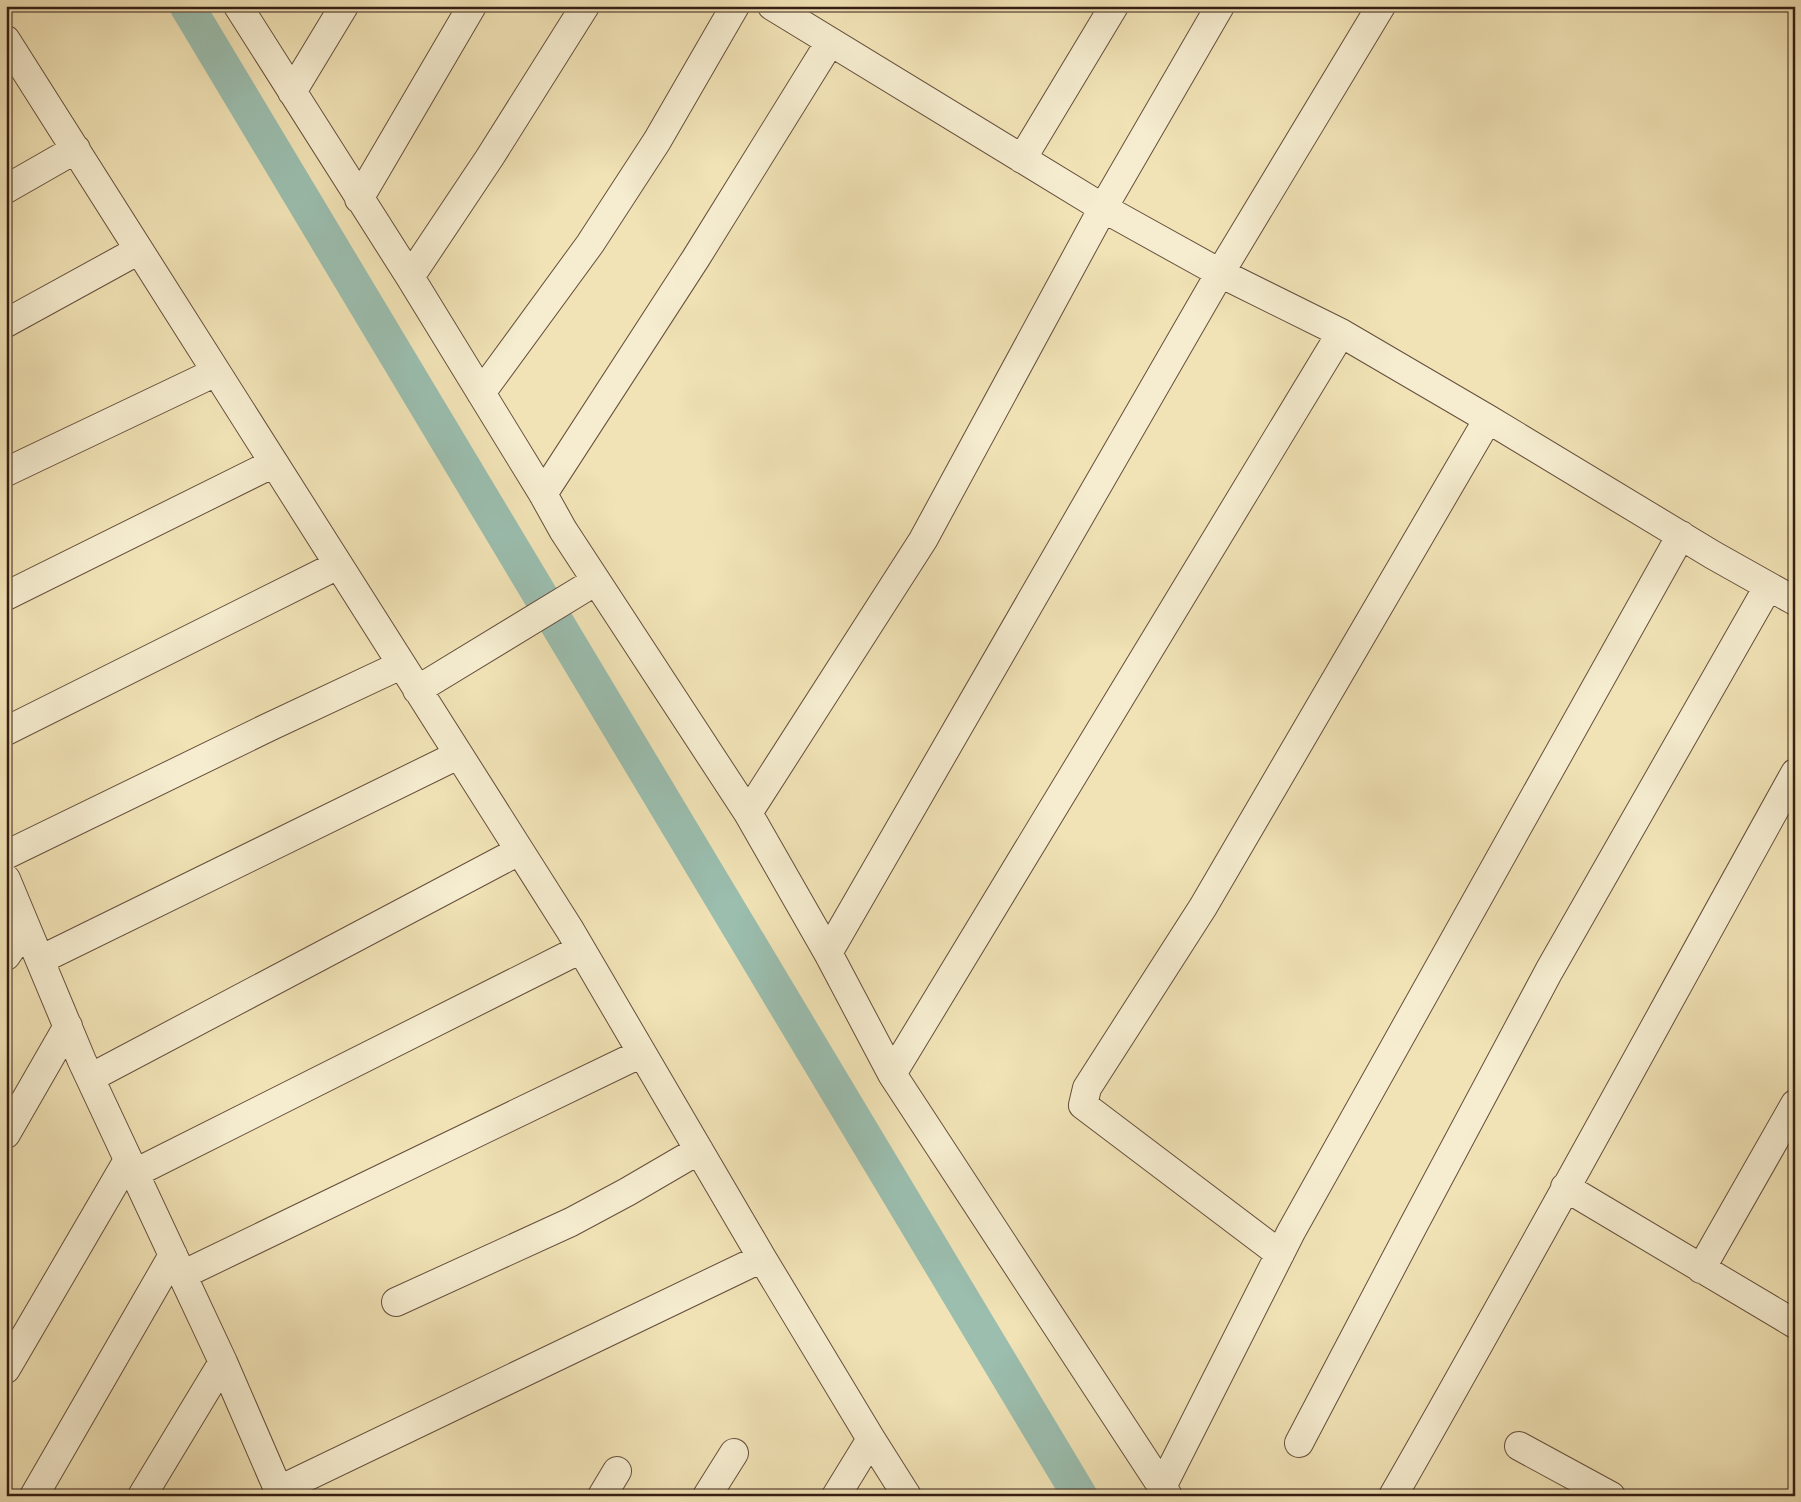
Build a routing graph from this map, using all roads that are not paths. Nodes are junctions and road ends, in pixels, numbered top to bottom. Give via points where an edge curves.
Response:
1 (238, 6) edge
2 (344, 6) edge
3 (472, 6) edge
4 (585, 6) edge
5 (735, 6) edge
6 (772, 6) edge
7 (1114, 6) edge
8 (1220, 6) edge
9 (1381, 6) edge
10 (802, 14) edge
11 (830, 42) junction
12 (8, 48) edge
13 (292, 92) junction
14 (76, 149) junction
15 (1022, 159) junction
16 (6, 189) edge
17 (359, 199) junction
18 (1103, 208) junction
19 (139, 250) junction
20 (1220, 273) junction
21 (410, 277) junction
22 (6, 323) edge
23 (1341, 333) junction
24 (216, 372) junction
25 (481, 393) junction
26 (1488, 418) junction
27 (274, 463) junction
28 (6, 472) edge
29 (543, 494) junction
30 (1681, 535) junction
31 (338, 565) junction
32 (596, 581) junction
33 (1768, 587) junction
34 (6, 596) edge
35 (1795, 602) edge
36 (401, 665) junction
37 (417, 690) junction
38 (6, 732) edge
39 (458, 755) junction
40 (1795, 773) edge
41 (748, 813) junction
42 (519, 851) junction
43 (6, 856) edge
44 (6, 879) edge
45 (26, 926) junction
46 (581, 949) junction
47 (828, 953) junction
48 (6, 956) edge
49 (40, 960) junction
50 (68, 1026) junction
51 (642, 1053) junction
52 (892, 1074) junction
53 (90, 1078) junction
54 (1795, 1104) edge
55 (6, 1134) edge
56 (699, 1150) junction
57 (132, 1166) junction
58 (1565, 1187) junction
59 (1280, 1254) junction
60 (762, 1258) junction
61 (178, 1265) junction
62 (1701, 1269) junction
63 (396, 1302) dead end
64 (1793, 1321) edge
65 (223, 1362) junction
66 (6, 1369) edge
67 (871, 1440) junction
68 (1299, 1443) dead end
69 (1519, 1446) dead end
70 (734, 1453) dead end
71 (618, 1471) dead end
72 (1165, 1491) edge
73 (280, 1493) edge
74 (34, 1496) edge
75 (142, 1496) edge
76 (602, 1496) edge
77 (707, 1496) edge
78 (836, 1496) edge
79 (907, 1496) edge
80 (1393, 1496) edge
81 (1611, 1496) edge

1 - 13 street
2 - 13 street
3 - 17 street
4 - 21 street
5 - 25 street via 657,141 590,244
6 - 10 street
7 - 15 street
8 - 18 street
9 - 20 street
10 - 11 street
11 - 15 street
11 - 29 street via 696,258
12 - 14 street
13 - 17 street
14 - 16 street
14 - 19 street
15 - 18 street
17 - 21 street
18 - 20 street
18 - 41 street via 923,540
19 - 22 street
19 - 24 street
20 - 23 street
20 - 47 street
21 - 25 street
23 - 26 street
23 - 52 street
24 - 27 street
24 - 28 street
25 - 29 street
26 - 30 street
26 - 59 street via 1203,907 1087,1088 1084,1105
27 - 31 street
27 - 34 street
29 - 32 street
30 - 33 street
30 - 59 street
31 - 36 street
31 - 38 street
32 - 37 street
32 - 41 street
33 - 35 street
33 - 68 street via 1549,971
36 - 37 street
36 - 43 street
37 - 39 street
39 - 42 street
39 - 49 street
40 - 58 street
41 - 47 street
42 - 46 street
42 - 53 street
44 - 45 street
45 - 48 street
45 - 49 street
46 - 51 street
46 - 57 street
47 - 52 street
49 - 50 street
50 - 53 street
50 - 55 street
51 - 56 street
51 - 61 street
52 - 72 street
53 - 57 street
54 - 62 street
56 - 60 street
56 - 63 street via 571,1222
57 - 61 street
57 - 66 street
58 - 62 street
58 - 80 street
59 - 72 street
60 - 67 street
60 - 73 street
61 - 65 street
61 - 74 street
62 - 64 street
65 - 73 street
65 - 75 street
67 - 78 street
67 - 79 street
69 - 81 street
70 - 77 street
71 - 76 street

